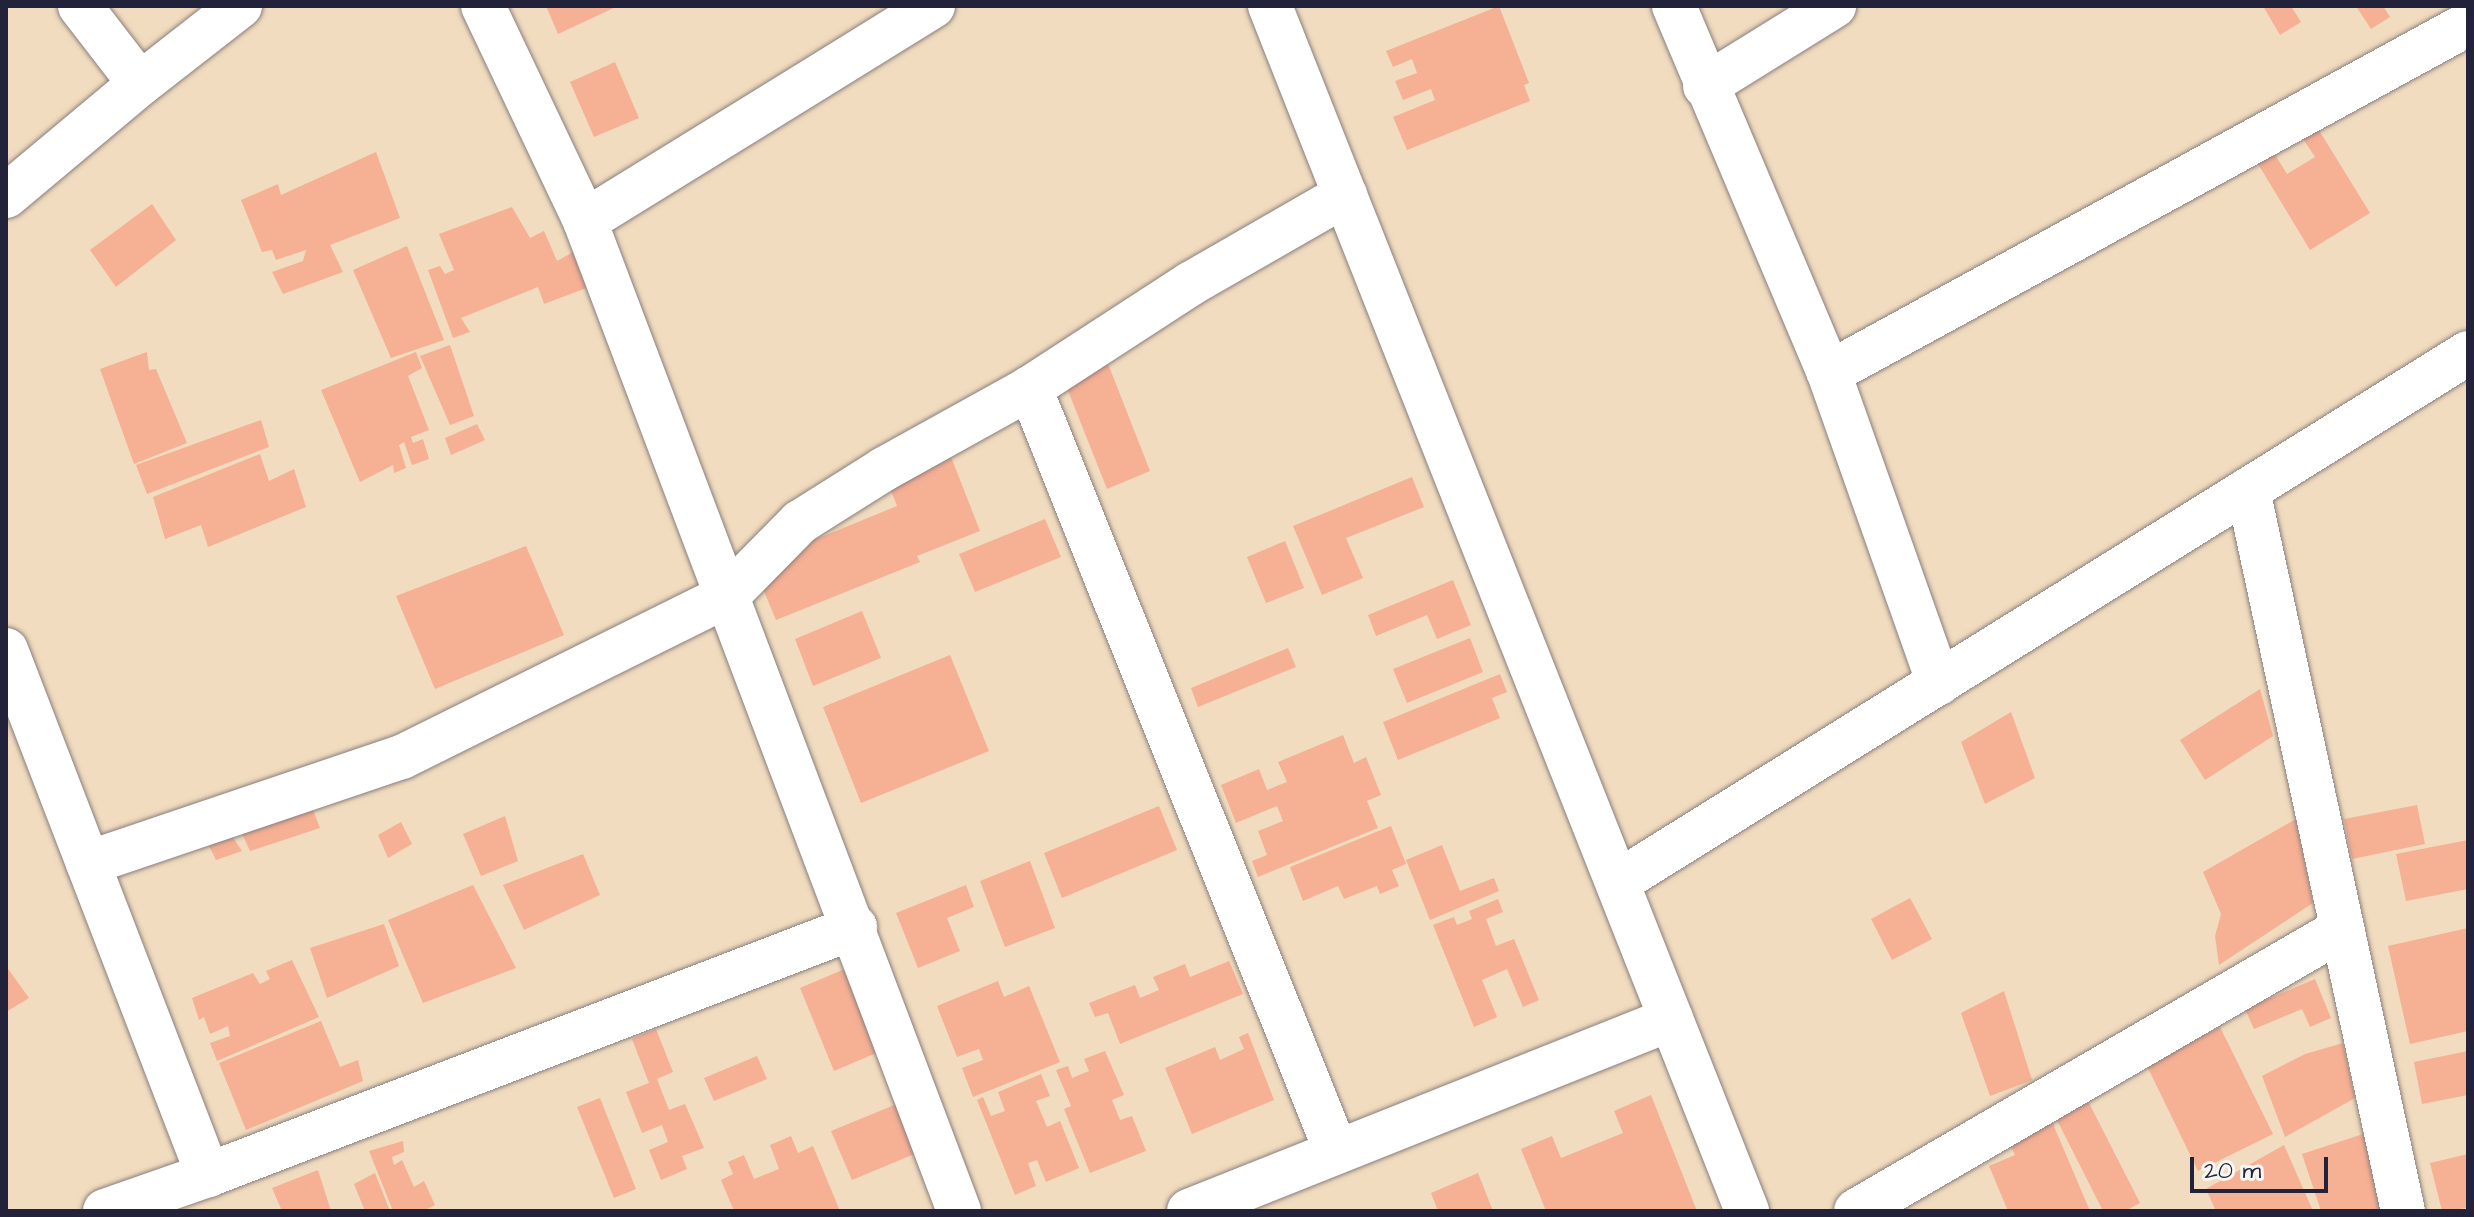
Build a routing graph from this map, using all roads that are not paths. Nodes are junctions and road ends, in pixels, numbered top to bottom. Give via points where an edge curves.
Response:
1 (80, 6) edge
2 (240, 6) edge
3 (483, 6) edge
4 (933, 6) edge
5 (1270, 6) edge
6 (1674, 6) edge
7 (1834, 6) edge
8 (2468, 24) edge
9 (140, 84) junction
10 (1705, 86) junction
11 (1345, 195) junction
12 (6, 196) edge
13 (585, 221) junction
14 (2468, 353) edge
15 (1829, 373) junction
16 (1030, 388) junction
17 (2248, 490) junction
18 (728, 595) junction
19 (6, 650) edge
20 (1939, 683) junction
21 (14, 696) edge
22 (88, 863) junction
23 (1618, 882) junction
24 (855, 927) junction
25 (2342, 929) junction
26 (1671, 1019) junction
27 (1336, 1151) junction
28 (208, 1175) junction
29 (1261, 1197) edge
30 (105, 1211) edge
31 (959, 1211) edge
32 (1189, 1211) edge
33 (1747, 1211) edge
34 (1856, 1211) edge
35 (2403, 1211) edge

1 - 9 street
2 - 9 street
3 - 13 street
4 - 13 street
5 - 11 street
6 - 10 street
7 - 10 street
8 - 15 street
9 - 12 street
10 - 15 street
11 - 16 street via 1190,284
11 - 23 street
13 - 18 street
14 - 17 street
15 - 20 street
16 - 18 street via 800,522
16 - 27 street
17 - 20 street
17 - 25 street
18 - 22 street via 402,757
18 - 24 street
19 - 21 street
20 - 23 street
21 - 22 street
22 - 28 street
23 - 26 street
24 - 28 street
24 - 31 street
25 - 34 street
25 - 35 street
26 - 27 street
26 - 33 street
27 - 29 street
28 - 30 street
29 - 32 street

